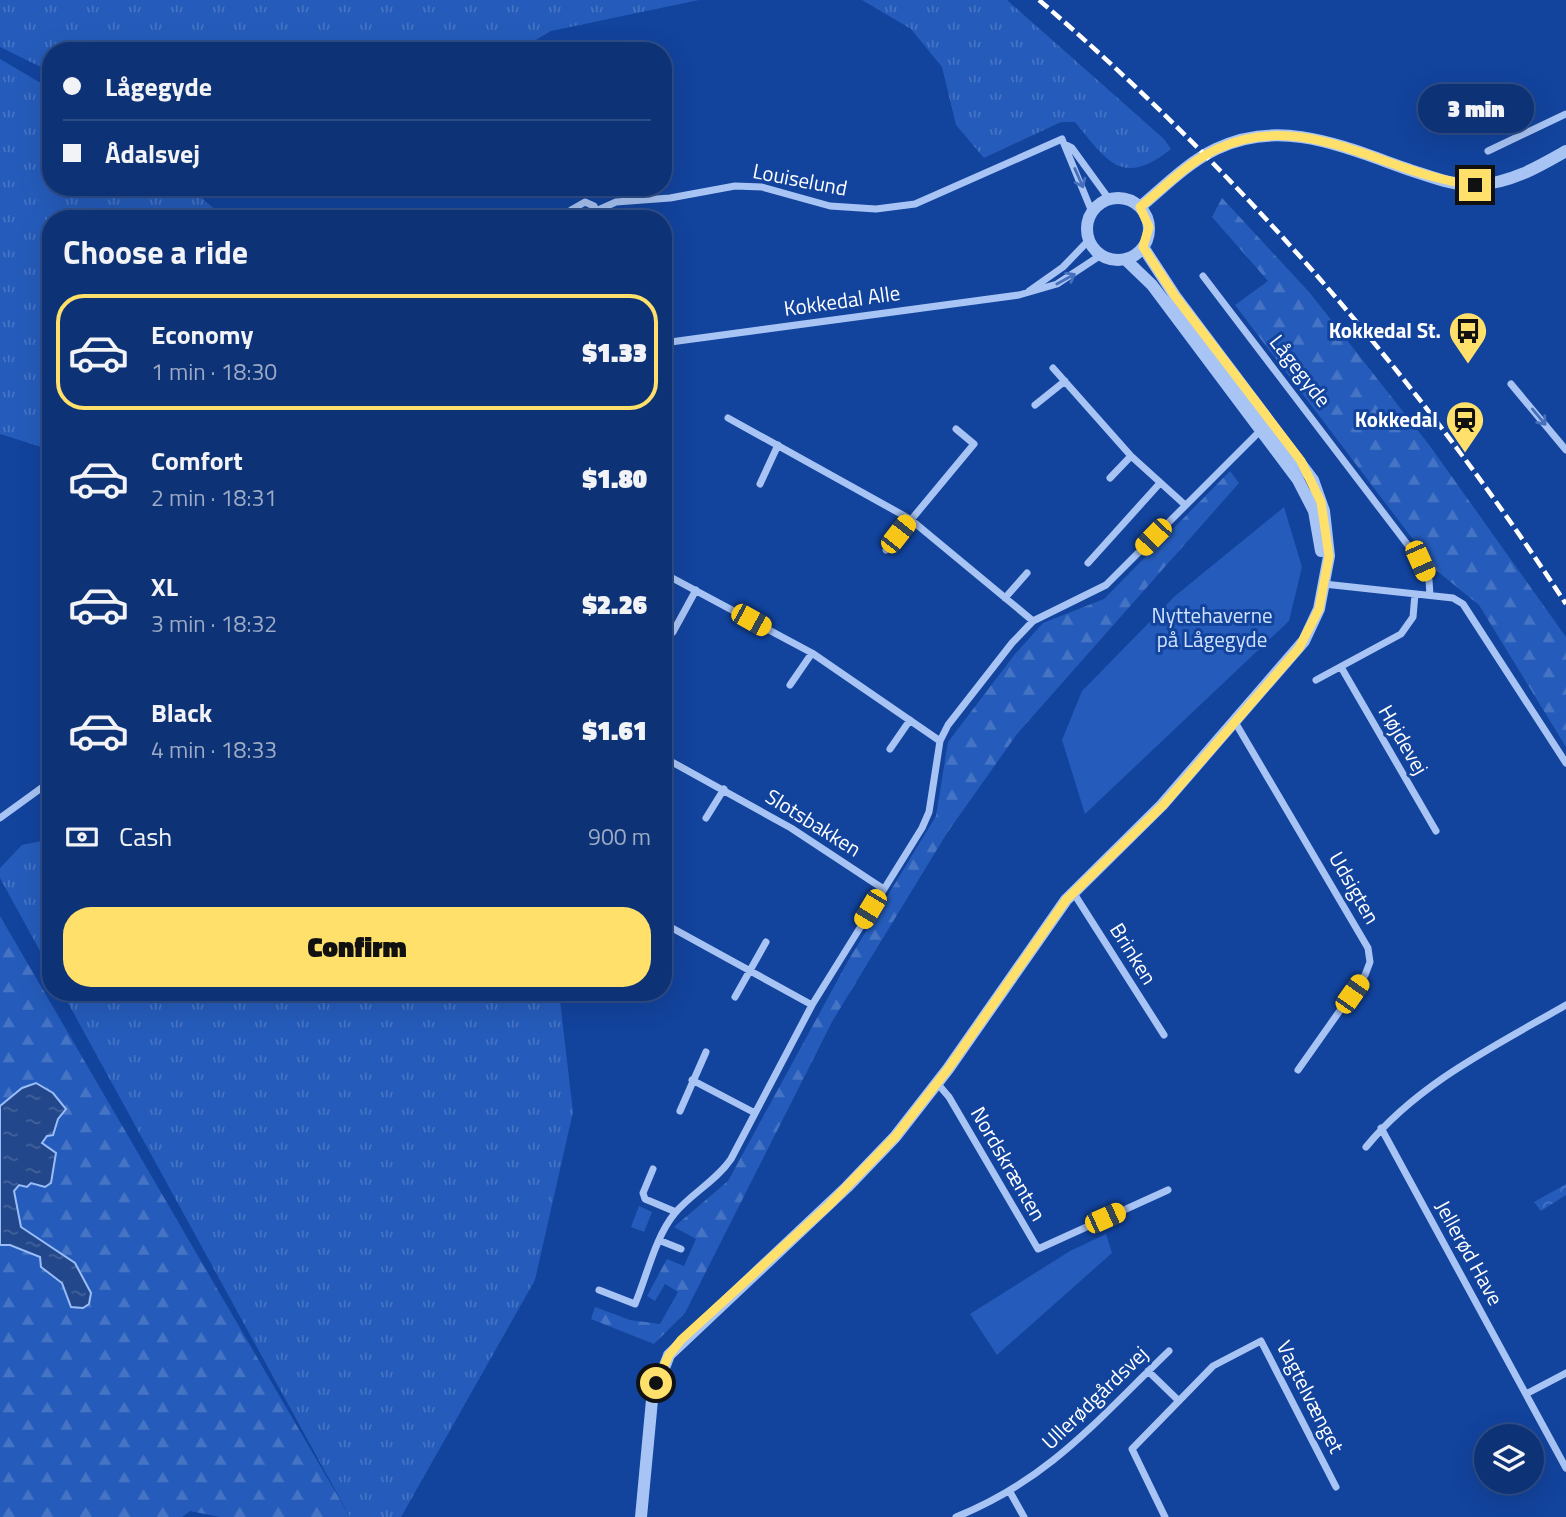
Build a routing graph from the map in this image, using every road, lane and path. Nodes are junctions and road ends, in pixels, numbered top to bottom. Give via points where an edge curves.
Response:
1 (1566, 114) edge
2 (1064, 144) junction
3 (1488, 151) dead end
4 (1566, 151) edge
5 (1109, 199) junction
6 (1140, 207) junction
7 (571, 210) edge
8 (598, 210) joint
9 (1092, 212) junction
10 (1089, 240) junction
11 (1143, 247) junction
12 (1101, 255) junction
13 (1125, 259) junction
14 (1203, 276) dead end
15 (1026, 293) junction
16 (672, 342) edge
17 (1053, 368) dead end
18 (1065, 381) junction
19 (1511, 384) dead end
20 (1035, 405) dead end
21 (729, 418) dead end
22 (1266, 426) junction
23 (956, 429) dead end
24 (778, 445) junction
25 (1566, 450) edge
26 (1132, 456) junction
27 (1110, 478) dead end
28 (760, 484) dead end
29 (1160, 484) junction
30 (1184, 504) junction
31 (910, 519) junction
32 (886, 550) dead end
33 (1088, 563) dead end
34 (1027, 573) dead end
35 (672, 578) edge
36 (1324, 584) junction
37 (696, 590) junction
38 (1415, 594) junction
39 (1430, 595) junction
40 (1005, 598) junction
41 (1033, 621) junction
42 (673, 632) dead end
43 (812, 653) junction
44 (1340, 667) junction
45 (1316, 680) dead end
46 (790, 685) dead end
47 (910, 720) junction
48 (1235, 722) junction
49 (940, 741) junction
50 (890, 749) dead end
51 (672, 762) edge
52 (1566, 763) edge
53 (42, 788) edge
54 (724, 789) junction
55 (0, 818) edge
56 (706, 818) dead end
57 (1436, 831) dead end
58 (882, 888) junction
59 (1073, 892) junction
60 (672, 928) edge
61 (766, 942) dead end
62 (750, 969) junction
63 (735, 997) dead end
64 (812, 1005) junction
65 (1566, 1005) edge
66 (1164, 1035) dead end
67 (706, 1052) dead end
68 (1298, 1070) dead end
69 (692, 1080) junction
70 (937, 1083) junction
71 (680, 1111) dead end
72 (755, 1113) junction
73 (1381, 1128) junction
74 (1366, 1147) dead end
75 (653, 1169) dead end
76 (1168, 1190) dead end
77 (676, 1212) junction
78 (661, 1241) junction
79 (681, 1249) dead end
80 (599, 1290) dead end
81 (1169, 1351) dead end
82 (1149, 1371) junction
83 (1566, 1373) edge
84 (1526, 1394) junction
85 (1179, 1401) junction
86 (1566, 1468) edge
87 (1336, 1486) dead end
88 (1010, 1492) junction
89 (641, 1517) edge
90 (956, 1517) edge
91 (1024, 1517) edge
92 (1165, 1517) edge

1 - 3 street
2 - 5 street via 1072,148
2 - 8 street, Louiselund via 1062,139 915,204 876,209 830,206 762,187 735,186 616,202
2 -> 9 street
4 - 6 street via 1528,173 1475,185 1446,182 1321,139 1263,135 1216,149
5 - 6 street via 1126,199
5 - 9 street
6 - 11 street via 1149,227
7 - 8 street via 579,203 590,203
9 - 10 street
10 - 12 street
10 - 15 street, Kokkedal Alle via 1063,267
11 - 13 street
11 - 22 street
12 - 13 street
15 -> 12 street, Kokkedal Alle via 1057,284
13 - 22 street
14 - 39 street, Lågegyde via 1420,561
15 - 16 street, Kokkedal Alle
17 - 18 street
18 - 20 street
18 - 26 street
19 -> 25 street
21 - 24 street
22 - 30 street
22 - 36 street via 1314,511
22 - 36 street via 1301,461 1317,491 1328,532 1329,565
23 - 31 street via 974,444
24 - 28 street
24 - 31 street
26 - 27 street
26 - 29 street
29 - 30 street
29 - 33 street
30 - 41 street via 1106,585
31 - 32 street
31 - 40 street
34 - 40 street
35 - 37 street
36 - 38 street
36 - 48 street via 1319,609 1304,641
37 - 42 street
37 - 43 street
38 - 39 street
38 - 44 street via 1413,617 1401,634
39 - 52 street via 1453,598 1471,613
40 - 41 street
41 - 49 street via 948,724
43 - 46 street
43 - 47 street
44 - 45 street
44 - 57 street, Højdevej
47 - 49 street
47 - 50 street
48 - 59 street via 1153,815
48 - 68 street, Udsigten via 1368,948 1370,962 1365,975
49 - 58 street via 929,812
51 - 54 street, Slotsbakken
53 - 55 street
54 - 56 street
54 - 58 street, Slotsbakken
58 - 64 street
59 - 66 street, Brinken
59 - 70 street
60 - 62 street
61 - 62 street
62 - 63 street
62 - 64 street
64 - 72 street
65 - 73 street via 1437,1080
67 - 69 street
69 - 71 street
69 - 72 street
70 - 76 street, Nordskrænten via 1038,1249
70 - 89 street via 864,1170 669,1355 652,1401
72 - 77 street via 722,1173
73 - 74 street
73 - 84 street, Jellerød Have
75 - 77 street via 645,1199
77 - 78 street
78 - 79 street
78 - 80 street via 635,1304
81 - 82 street, Ullerødgårdsvej
82 - 85 street
82 - 88 street, Ullerødgårdsvej via 1071,1449
83 - 84 street
84 - 86 street, Jellerød Have
85 - 87 street, Vagtelvænget via 1213,1366 1261,1342
85 - 92 street, Vagtelvænget via 1132,1449
88 - 90 street, Ullerødgårdsvej
88 - 91 street

